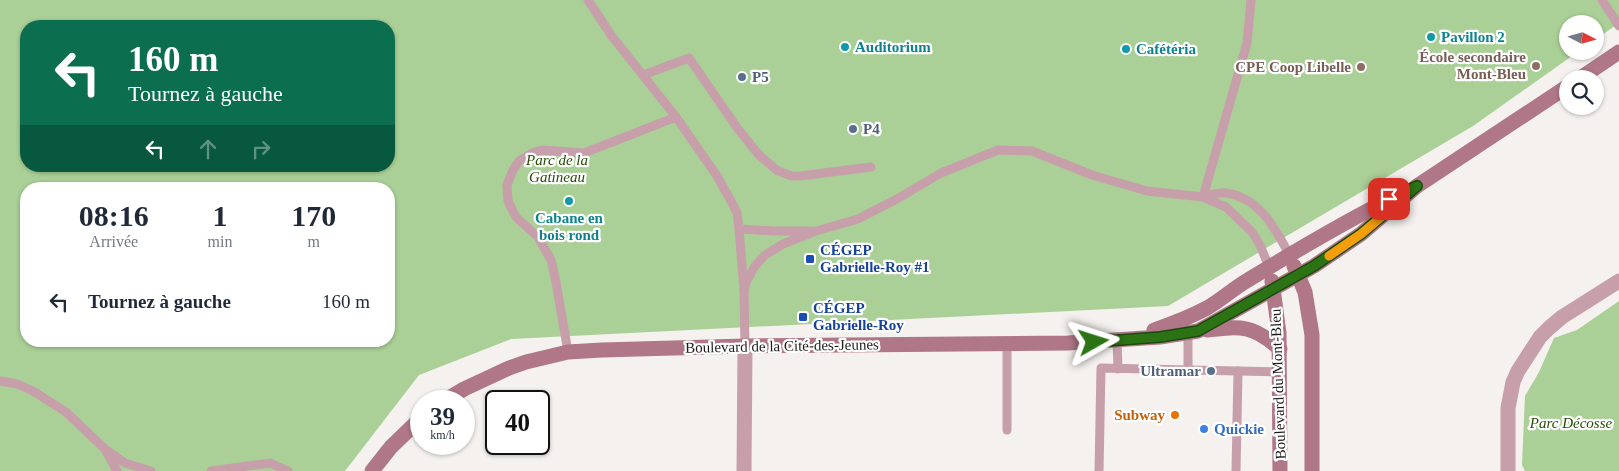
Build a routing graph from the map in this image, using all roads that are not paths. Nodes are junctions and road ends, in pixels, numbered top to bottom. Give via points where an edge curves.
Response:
1 (588, 0) edge
2 (1250, 0) edge
3 (1602, 0) edge
4 (1619, 26) edge
5 (1619, 52) edge
6 (1592, 70) edge
7 (643, 75) junction
8 (1559, 92) edge
9 (676, 117) junction
10 (872, 167) dead end
11 (1417, 186) junction
12 (1203, 197) junction
13 (739, 229) junction
14 (816, 231) junction
15 (1290, 256) junction
16 (1269, 267) junction
17 (1299, 275) junction
18 (1619, 281) edge
19 (1274, 289) junction
20 (744, 290) junction
21 (1193, 332) junction
22 (1124, 339) junction
23 (1007, 344) junction
24 (745, 346) junction
25 (1280, 349) junction
26 (568, 352) junction
27 (1118, 369) junction
28 (1188, 370) junction
29 (1238, 371) junction
30 (1280, 372) junction
31 (0, 381) edge
32 (462, 390) edge
33 (410, 428) edge
34 (1007, 430) dead end
35 (105, 449) junction
36 (233, 468) junction
37 (117, 471) edge
38 (151, 471) edge
39 (212, 471) edge
40 (248, 471) edge
41 (288, 471) edge
42 (372, 471) edge
43 (744, 471) edge
44 (1099, 471) edge
45 (1236, 471) edge
46 (1280, 471) edge
47 (1312, 471) edge
48 (1508, 471) edge

1 - 7 lane
2 - 12 lane via 1247,43
3 - 4 lane
5 - 6 street
7 - 9 lane
7 - 10 lane via 689,58 754,149 778,171 800,176
8 - 11 street, Boulevard de la Cité-des-Jeunes
9 - 13 lane via 726,189 737,213
9 - 26 lane via 584,153 542,150 532,153 519,161 513,170 507,185 508,201 516,217 538,237 551,260
11 - 15 street, Boulevard de la Cité-des-Jeunes via 1360,214
11 - 17 street, Boulevard de la Cité-des-Jeunes via 1361,234
12 - 14 lane via 1147,191 1092,175 1032,151 998,150 940,173 858,219
12 - 15 lane via 1224,192 1259,208 1278,232
12 - 16 lane via 1226,206 1240,218 1260,245
13 - 14 lane
13 - 20 lane
14 - 20 lane via 782,244 765,256 751,272
15 - 16 street, Boulevard de la Cité-des-Jeunes
15 - 17 street, Boulevard du Mont-Bleu
16 - 19 street, Boulevard du Mont-Bleu
16 - 22 street, Boulevard de la Cité-des-Jeunes via 1208,308 1175,323
17 - 19 street, Boulevard de la Cité-des-Jeunes
17 - 47 street, Boulevard du Mont-Bleu via 1312,335
18 - 48 street via 1549,328 1518,371 1508,408
19 - 21 street, Boulevard de la Cité-des-Jeunes
19 - 25 street, Boulevard du Mont-Bleu
20 - 24 lane
21 - 22 street, Boulevard de la Cité-des-Jeunes
21 - 25 street via 1248,328 1268,338
21 - 28 lane
22 - 23 street, Boulevard de la Cité-des-Jeunes
22 - 27 lane
23 - 24 street, Boulevard de la Cité-des-Jeunes
23 - 34 lane
24 - 26 street, Boulevard de la Cité-des-Jeunes
24 - 43 street
25 - 30 street, Boulevard du Mont-Bleu
26 - 32 street, Boulevard de la Cité-des-Jeunes via 509,368
27 - 28 lane
27 - 44 lane via 1101,368
28 - 29 lane
29 - 30 lane
29 - 45 lane
30 - 46 street, Boulevard du Mont-Bleu
31 - 35 lane via 17,384 50,401 83,426
33 - 42 street
35 - 37 lane
35 - 38 lane via 125,463
36 - 39 lane
36 - 40 lane
36 - 41 lane via 270,463

